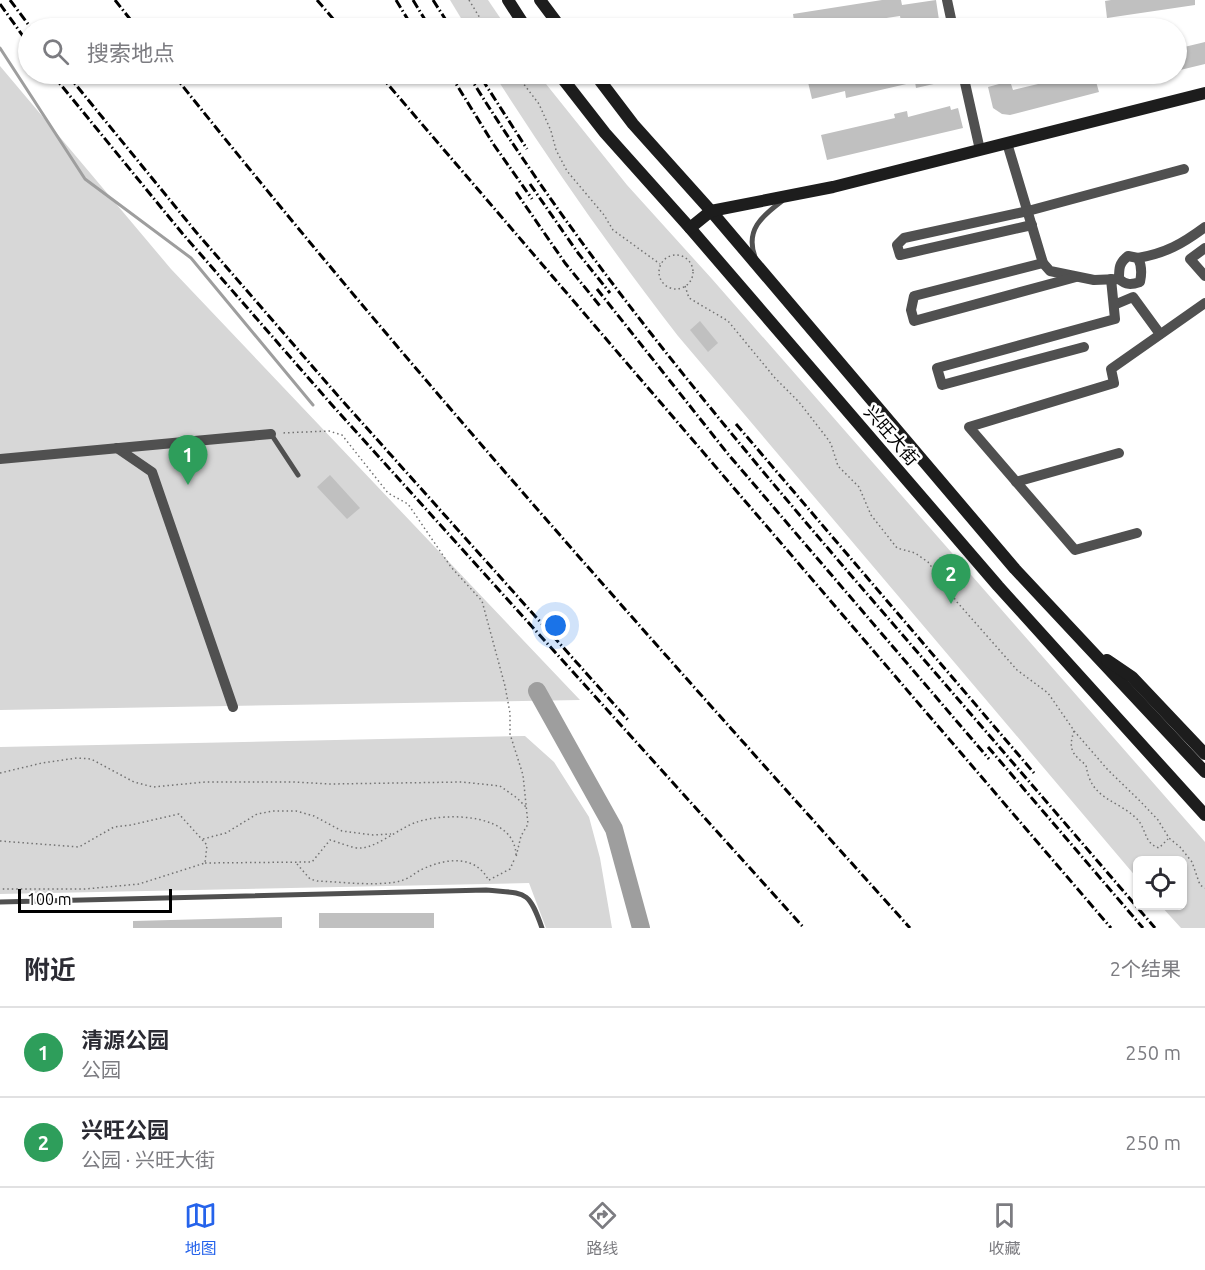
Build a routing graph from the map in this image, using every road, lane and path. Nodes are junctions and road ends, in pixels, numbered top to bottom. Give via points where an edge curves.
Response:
1 (469, 0) edge
2 (508, 0) edge
3 (540, 0) edge
4 (946, 0) edge
5 (480, 18) edge
6 (520, 18) edge
7 (554, 18) edge
8 (950, 18) edge
9 (524, 84) edge
10 (567, 84) edge
11 (603, 84) edge
12 (965, 84) edge
13 (1205, 93) edge
14 (1007, 143) junction
15 (980, 150) junction
16 (1184, 169) dead end
17 (789, 196) junction
18 (711, 211) junction
19 (1028, 211) junction
20 (1032, 225) junction
21 (1205, 227) edge
22 (690, 228) junction
23 (1205, 248) edge
24 (1138, 258) junction
25 (1043, 263) junction
26 (660, 264) junction
27 (760, 269) junction
28 (1205, 276) edge
29 (1076, 277) junction
30 (1115, 279) junction
31 (685, 286) junction
32 (1205, 303) edge
33 (1114, 305) junction
34 (1160, 334) junction
35 (1084, 347) dead end
36 (271, 434) junction
37 (117, 448) junction
38 (1119, 453) dead end
39 (0, 459) edge
40 (298, 475) dead end
41 (1016, 482) junction
42 (1137, 533) dead end
43 (1088, 647) junction
44 (233, 707) dead end
45 (1074, 730) junction
46 (1205, 754) edge
47 (1205, 772) edge
48 (0, 773) edge
49 (527, 808) junction
50 (1205, 814) edge
51 (394, 834) junction
52 (1169, 838) junction
53 (202, 840) junction
54 (0, 841) edge
55 (516, 857) junction
56 (296, 862) junction
57 (204, 863) junction
58 (489, 880) junction
59 (1205, 888) edge
60 (0, 889) edge
61 (491, 891) junction
62 (0, 902) edge
63 (542, 928) edge

1 - 5 path
2 - 6 main road
3 - 7 main road
4 - 8 street
9 - 26 path via 539,104 567,171 613,230
10 - 22 main road, 兴旺大街
11 - 18 main road, 兴旺大街
12 - 15 street
13 - 14 main road
14 - 15 main road
14 - 19 street
15 - 17 main road
16 - 19 street
17 - 18 main road
17 - 27 lane via 754,226 753,252
18 - 22 main road
18 - 27 main road, 兴旺大街
19 - 20 street
19 - 20 street via 904,238 897,245 900,255
20 - 25 street
21 - 24 street via 1182,244
22 - 50 main road, 兴旺大街 via 990,577
23 - 28 street via 1190,259
24 - 30 street via 1128,256 1121,262
24 - 30 street via 1142,265 1140,282 1133,285
25 - 29 street via 1050,272
25 - 29 street via 914,296 914,321
26 - 31 path via 659,275 664,285 674,289
26 - 31 path via 674,255 685,258 693,272
27 - 43 main road, 兴旺大街 via 1015,569
29 - 30 street
30 - 33 street
31 - 45 path via 689,298 715,311 734,327 799,402 831,444 838,466 859,487 871,515 897,548 928,562 957,602 1017,670 1048,693
32 - 34 street
33 - 34 street via 1132,297
33 - 35 street via 1115,319 937,368 942,385
34 - 41 street via 1111,369 1114,383 969,427
36 - 37 street
36 - 40 lane
36 - 49 path via 328,430 342,435 388,493 408,504 451,567 482,601 505,686 510,734 524,776
37 - 39 street
37 - 44 street via 152,472
38 - 41 street
41 - 42 street via 1075,550
43 - 46 main road via 1132,677
43 - 47 main road, 兴旺大街
45 - 52 path via 1158,820
45 - 52 path via 1070,743 1074,756 1086,765 1087,776 1099,794 1132,814 1145,829 1151,846 1159,848
48 - 49 path via 77,758 91,759 134,782 153,787 204,782 462,782 500,786
49 - 55 path via 528,824
51 - 53 path via 342,831 314,816 273,811 257,814 226,833
51 - 55 path via 417,822 454,816 482,820 505,829
51 - 56 path via 362,848 330,840 312,862
52 - 59 path via 1192,862 1200,885
53 - 54 path via 179,814 114,827 78,847
53 - 57 path via 207,845
55 - 58 path via 510,869
56 - 57 path
56 - 58 path via 310,879 317,881 394,882 455,859 480,868
57 - 60 path via 139,884 85,889
58 - 61 path
61 - 62 lane
61 - 63 lane via 527,896

